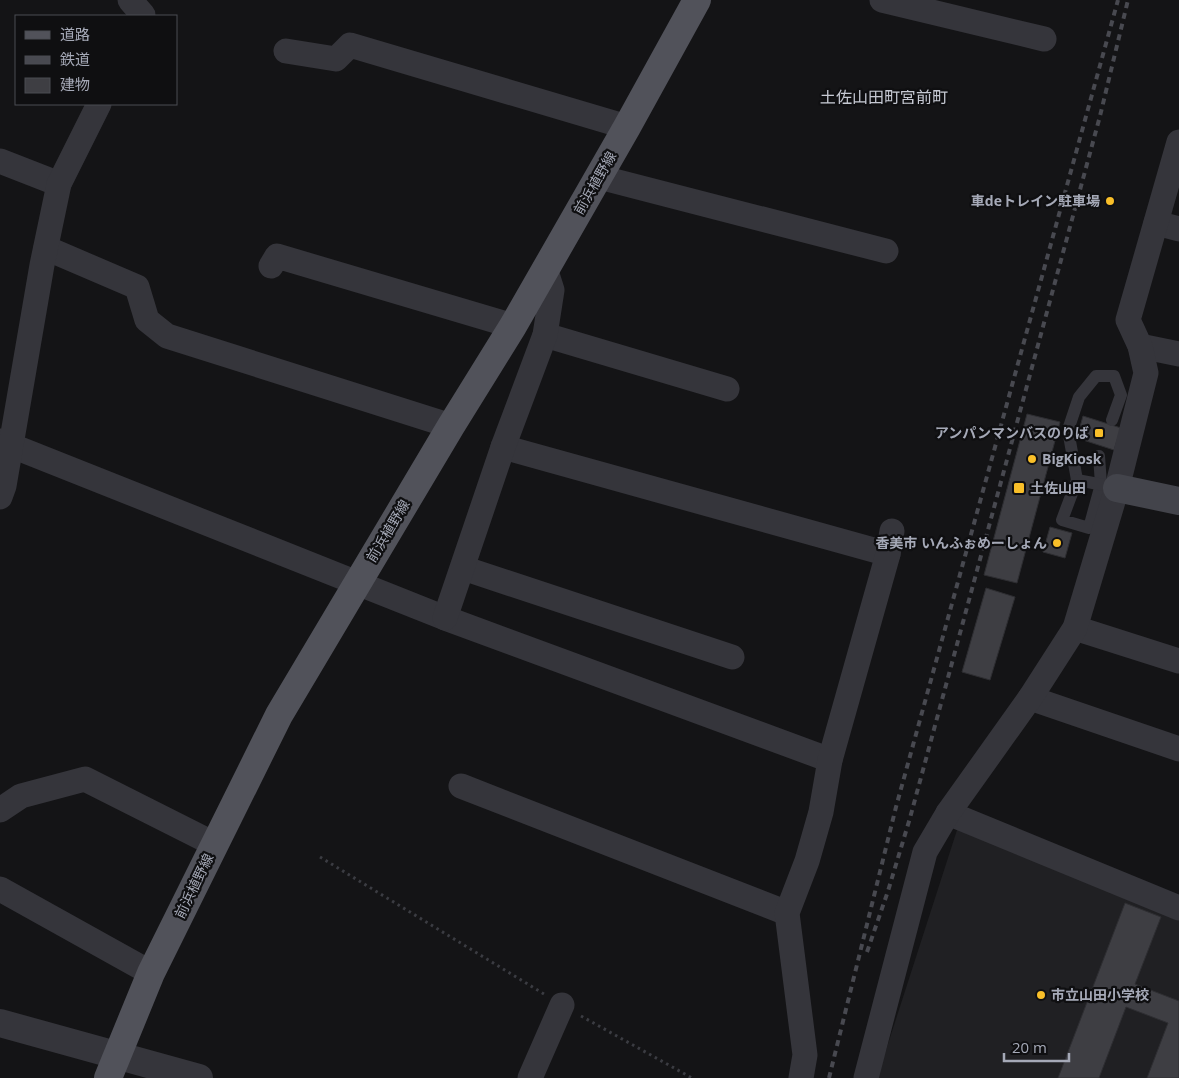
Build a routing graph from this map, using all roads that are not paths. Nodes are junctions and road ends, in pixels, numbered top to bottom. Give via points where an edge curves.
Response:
1 (697, 0) edge
2 (882, 0) edge
3 (1044, 39) dead end
4 (286, 51) dead end
5 (98, 105) edge
6 (627, 127) junction
7 (1179, 142) edge
8 (0, 160) edge
9 (599, 177) junction
10 (59, 184) junction
11 (1167, 226) edge
12 (46, 248) junction
13 (886, 251) dead end
14 (271, 266) dead end
15 (545, 268) junction
16 (513, 326) junction
17 (544, 335) junction
18 (1140, 346) junction
19 (1179, 354) edge
20 (727, 389) dead end
21 (1112, 420) dead end
22 (451, 426) junction
23 (5, 443) edge
24 (503, 447) junction
25 (1099, 456) dead end
26 (1077, 480) junction
27 (1109, 486) junction
28 (0, 497) edge
29 (1179, 501) edge
30 (463, 568) junction
31 (357, 582) junction
32 (445, 618) junction
33 (1075, 628) junction
34 (732, 657) dead end
35 (1179, 661) edge
36 (1030, 698) junction
37 (1179, 749) edge
38 (830, 760) junction
39 (461, 786) dead end
40 (0, 810) edge
41 (948, 813) junction
42 (214, 844) junction
43 (0, 890) edge
44 (1179, 908) edge
45 (787, 913) junction
46 (151, 974) junction
47 (562, 1005) road end
48 (0, 1023) edge
49 (112, 1067) edge
50 (199, 1078) edge
51 (530, 1078) edge
52 (801, 1078) edge
53 (866, 1078) edge

1 - 6 main road, 前浜植野線
2 - 3 street
4 - 6 street via 336,60 350,45
5 - 10 street
6 - 9 main road, 前浜植野線
7 - 11 street
8 - 10 street
9 - 13 street
9 - 15 main road, 前浜植野線
10 - 12 street
11 - 18 street via 1128,320
12 - 22 street via 137,287 147,320 167,336
12 - 23 street
14 - 16 street via 277,256
15 - 16 main road, 前浜植野線
15 - 17 street via 552,290
16 - 22 main road, 前浜植野線
17 - 20 street
17 - 24 street
18 - 19 street
18 - 27 street via 1146,374
21 - 26 lane via 1120,395 1114,376 1096,376 1079,397 1068,430
22 - 31 main road, 前浜植野線
23 - 28 street via 4,486
23 - 31 street
24 - 30 street
24 - 38 street via 890,543
25 - 27 lane
26 - 27 lane
26 - 27 lane via 1062,520 1089,528
27 - 29 main road
27 - 33 street
30 - 32 street
30 - 34 street
31 - 32 street
31 - 42 main road, 前浜植野線 via 279,715
32 - 38 street
33 - 35 street
33 - 36 street
36 - 37 street
36 - 41 street
38 - 45 street via 808,861
39 - 45 street
40 - 42 street via 22,796 86,778
41 - 44 street
41 - 53 street via 925,852
42 - 46 main road, 前浜植野線
43 - 46 street
45 - 52 street via 805,1055
46 - 49 main road, 前浜植野線
47 - 51 street
48 - 49 street
49 - 50 street

